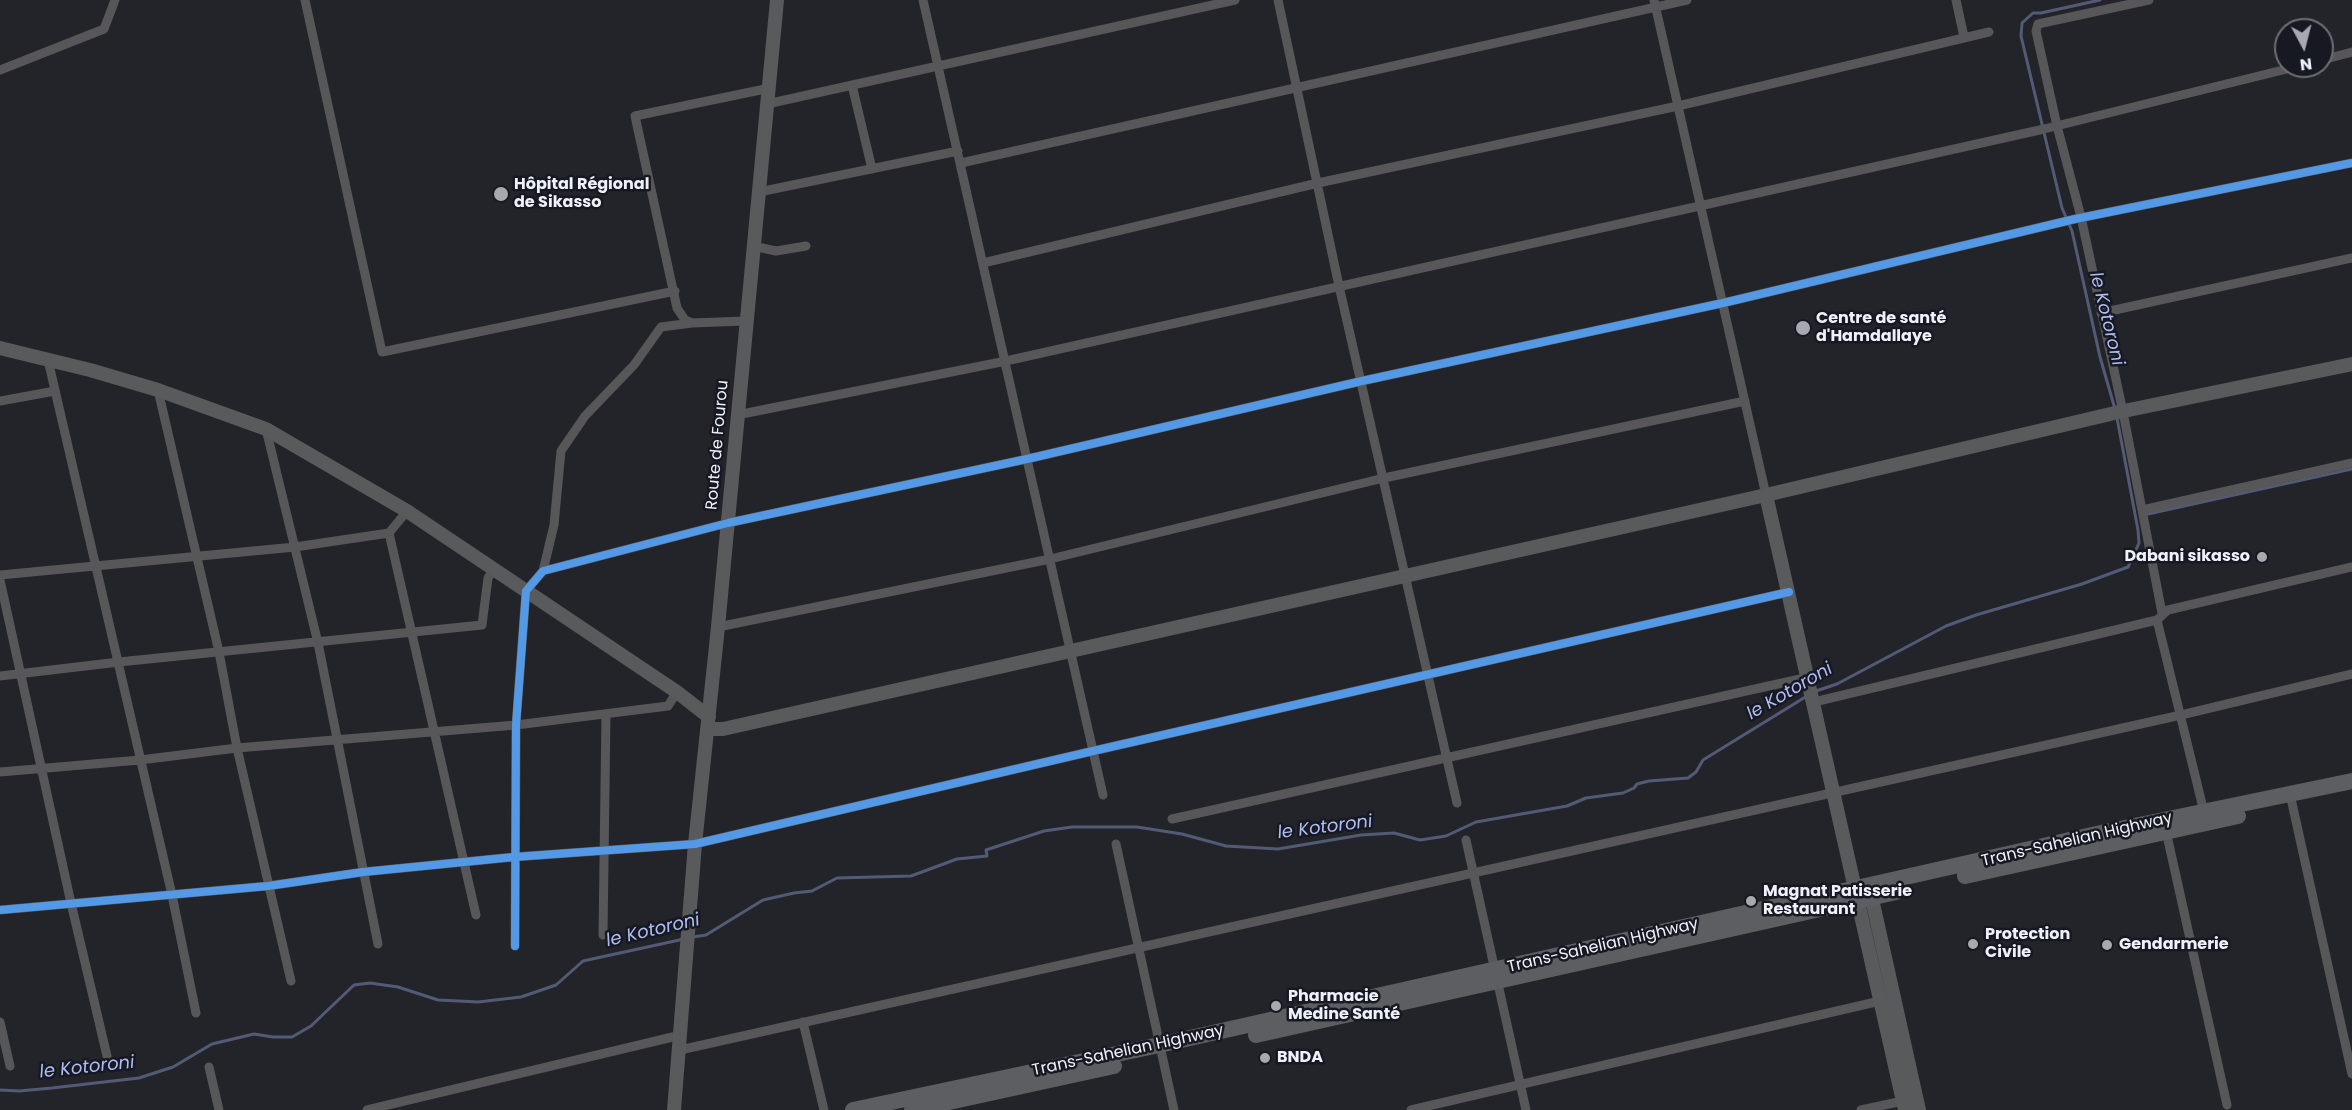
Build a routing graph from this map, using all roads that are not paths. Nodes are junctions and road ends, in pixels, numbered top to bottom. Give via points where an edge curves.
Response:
1 (115, 0) edge
2 (305, 0) edge
3 (777, 0) edge
4 (923, 0) edge
5 (1235, 0) edge
6 (1278, 0) edge
7 (1687, 0) edge
8 (1956, 0) edge
9 (2149, 0) edge
10 (1655, 3) edge
11 (1989, 32) dead end
12 (1964, 37) junction
13 (2352, 52) edge
14 (2334, 57) edge
15 (936, 66) junction
16 (0, 70) edge
17 (2274, 72) edge
18 (852, 85) junction
19 (1298, 87) junction
20 (770, 88) junction
21 (767, 104) junction
22 (1678, 106) junction
23 (2057, 126) junction
24 (958, 151) junction
25 (961, 163) junction
26 (2352, 163) edge
27 (872, 169) junction
28 (1318, 183) junction
29 (759, 192) junction
30 (1701, 205) junction
31 (2078, 218) junction
32 (753, 246) junction
33 (806, 246) dead end
34 (2352, 258) edge
35 (983, 263) junction
36 (1340, 286) junction
37 (675, 291) junction
38 (1723, 303) junction
39 (2101, 313) junction
40 (746, 321) junction
41 (693, 323) junction
42 (0, 348) edge
43 (48, 360) junction
44 (1006, 361) junction
45 (2352, 364) edge
46 (1362, 381) junction
47 (158, 390) junction
48 (55, 391) junction
49 (0, 401) edge
50 (1745, 401) junction
51 (2117, 413) junction
52 (737, 415) junction
53 (266, 429) junction
54 (1027, 459) junction
55 (2352, 463) edge
56 (1384, 478) junction
57 (1767, 495) junction
58 (2142, 510) junction
59 (407, 512) junction
60 (728, 523) junction
61 (389, 533) junction
62 (295, 547) junction
63 (195, 557) junction
64 (1050, 559) junction
65 (96, 566) junction
66 (2352, 567) edge
67 (494, 569) junction
68 (543, 571) junction
69 (0, 575) edge
70 (1407, 575) junction
71 (0, 580) edge
72 (526, 591) junction
73 (1789, 592) junction
74 (2159, 617) junction
75 (718, 627) junction
76 (411, 632) junction
77 (318, 643) junction
78 (1070, 651) junction
79 (219, 652) junction
80 (119, 662) junction
81 (21, 674) junction
82 (2352, 674) edge
83 (1429, 675) junction
84 (0, 676) edge
85 (1809, 680) junction
86 (677, 692) junction
87 (1814, 702) junction
88 (606, 714) junction
89 (2181, 715) junction
90 (708, 723) junction
91 (516, 725) junction
92 (434, 730) junction
93 (336, 739) junction
94 (237, 748) junction
95 (1093, 751) junction
96 (1448, 756) junction
97 (140, 760) junction
98 (43, 769) junction
99 (0, 772) edge
100 (2352, 780) edge
101 (2352, 790) edge
102 (1833, 792) junction
103 (1103, 795) dead end
104 (2292, 798) junction
105 (1457, 803) dead end
106 (2204, 812) junction
107 (1172, 819) dead end
108 (2166, 831) junction
109 (1466, 840) dead end
110 (695, 844) junction
111 (1116, 844) dead end
112 (604, 850) junction
113 (514, 857) junction
114 (463, 863) junction
115 (363, 872) junction
116 (1473, 873) junction
117 (268, 886) junction
118 (1863, 894) junction
119 (172, 895) junction
120 (70, 903) junction
121 (0, 909) edge
122 (476, 915) dead end
123 (603, 935) dead end
124 (378, 944) dead end
125 (515, 946) dead end
126 (1138, 948) junction
127 (1496, 976) junction
128 (291, 981) dead end
129 (1880, 1000) junction
130 (196, 1013) dead end
131 (0, 1022) edge
132 (803, 1022) junction
133 (681, 1035) junction
134 (2348, 1041) edge
135 (680, 1050) junction
136 (1161, 1051) junction
137 (107, 1056) dead end
138 (10, 1066) dead end
139 (209, 1066) dead end
140 (2352, 1074) edge
141 (1520, 1085) junction
142 (1904, 1105) edge
143 (2227, 1105) dead end
144 (219, 1110) edge
145 (367, 1110) edge
146 (674, 1110) edge
147 (824, 1110) edge
148 (853, 1110) edge
149 (912, 1110) edge
150 (1174, 1110) edge
151 (1411, 1110) edge
152 (1526, 1110) edge
153 (1861, 1110) edge
154 (1919, 1110) edge

1 - 16 street via 104,29
2 - 37 street via 382,352
3 - 20 street, Route de Fourou
4 - 15 street
5 - 15 street
6 - 19 street
7 - 10 street
8 - 12 street
9 - 23 street via 2038,24 2036,31
10 - 19 street
10 - 22 street
11 - 12 street
12 - 22 street
13 - 14 street
15 - 18 street
15 - 24 street
17 - 23 street
18 - 21 street
18 - 27 street
19 - 25 street
19 - 28 street
20 - 21 street, Route de Fourou
20 - 37 street via 635,116
21 - 29 street, Route de Fourou
22 - 28 street
22 - 30 street
23 - 30 street
23 - 31 street
24 - 25 street
24 - 27 street
25 - 35 street
26 - 31 street
27 - 29 street
28 - 35 street
28 - 36 street
29 - 32 street, Route de Fourou
30 - 36 street
30 - 38 street
31 - 38 street
31 - 39 street
32 - 33 street via 776,251
32 - 40 street, Route de Fourou
34 - 39 street
35 - 44 street
36 - 44 street
36 - 46 street
37 - 41 street via 677,308 685,320
38 - 46 street
38 - 50 street
39 - 51 street
40 - 41 street
40 - 52 street, Route de Fourou
41 - 68 street via 661,327 634,365 585,416 561,451 554,525
42 - 43 street
43 - 47 street
43 - 48 street
44 - 52 street
44 - 54 street
45 - 51 street
46 - 54 street
46 - 56 street
47 - 53 street
47 - 63 street
48 - 49 street
48 - 65 street
50 - 56 street
50 - 57 street
51 - 57 street
51 - 58 street
52 - 60 street, Route de Fourou
53 - 59 street
53 - 62 street
54 - 60 street
54 - 64 street
55 - 58 street
56 - 64 street
56 - 70 street
57 - 70 street
57 - 73 street
58 - 74 street
59 - 61 street
59 - 67 street
60 - 68 street
60 - 75 street, Route de Fourou
61 - 62 street
61 - 76 street
62 - 63 street
62 - 77 street
63 - 65 street
63 - 79 street
64 - 75 street
64 - 78 street
65 - 69 street
65 - 80 street
66 - 74 street via 2168,610
67 - 72 street
67 - 76 street via 488,578 482,625
68 - 72 street
70 - 78 street
70 - 83 street
71 - 81 street
72 - 86 street
72 - 91 street
73 - 83 street
73 - 85 street
74 - 87 street
74 - 89 street
75 - 90 street, Route de Fourou
76 - 77 street
76 - 92 street
77 - 79 street
77 - 93 street
78 - 90 street via 723,729
78 - 95 street
79 - 80 street
79 - 94 street
80 - 81 street
80 - 97 street
81 - 84 street
81 - 98 street
82 - 89 street
83 - 95 street
83 - 96 street
85 - 87 street
85 - 96 street
86 - 88 street via 668,706
86 - 90 street
87 - 102 street
88 - 91 street
88 - 112 street
89 - 102 street
89 - 106 street
90 - 110 street, Route de Fourou
91 - 92 street
91 - 113 street
92 - 93 street
92 - 114 street
93 - 94 street
93 - 115 street
94 - 97 street
94 - 117 street
95 - 103 street
95 - 110 street
96 - 105 street
96 - 107 street
97 - 98 street
97 - 119 street
98 - 99 street
98 - 120 street
100 - 104 highway, Trans-Sahelian Highway
101 - 104 highway, Trans-Sahelian Highway
102 - 116 street
102 - 118 street
104 - 106 highway, Trans-Sahelian Highway
104 - 108 highway, Trans-Sahelian Highway
104 - 134 street
106 - 118 highway, Trans-Sahelian Highway via 2101,833
108 - 118 highway, Trans-Sahelian Highway
108 - 143 street
109 - 116 street
110 - 112 street
110 - 133 street, Route de Fourou
111 - 126 street
112 - 113 street
112 - 123 street
113 - 114 street
113 - 125 street
114 - 115 street
114 - 122 street
115 - 117 street
115 - 124 street
116 - 126 street
116 - 127 street
117 - 119 street
117 - 128 street
118 - 127 highway, Trans-Sahelian Highway
118 - 129 street
118 - 154 street
119 - 120 street
119 - 130 street
120 - 121 street
120 - 137 street
126 - 132 street
126 - 136 street
127 - 136 highway, Trans-Sahelian Highway
127 - 141 street
129 - 141 street
129 - 142 street
131 - 138 street
132 - 135 street
132 - 147 street
133 - 135 street, Route de Fourou
133 - 145 street
134 - 140 street
135 - 146 street, Route de Fourou
136 - 148 highway, Trans-Sahelian Highway
136 - 149 highway, Trans-Sahelian Highway
136 - 150 street
139 - 144 street
141 - 151 street
141 - 152 street
142 - 153 street

